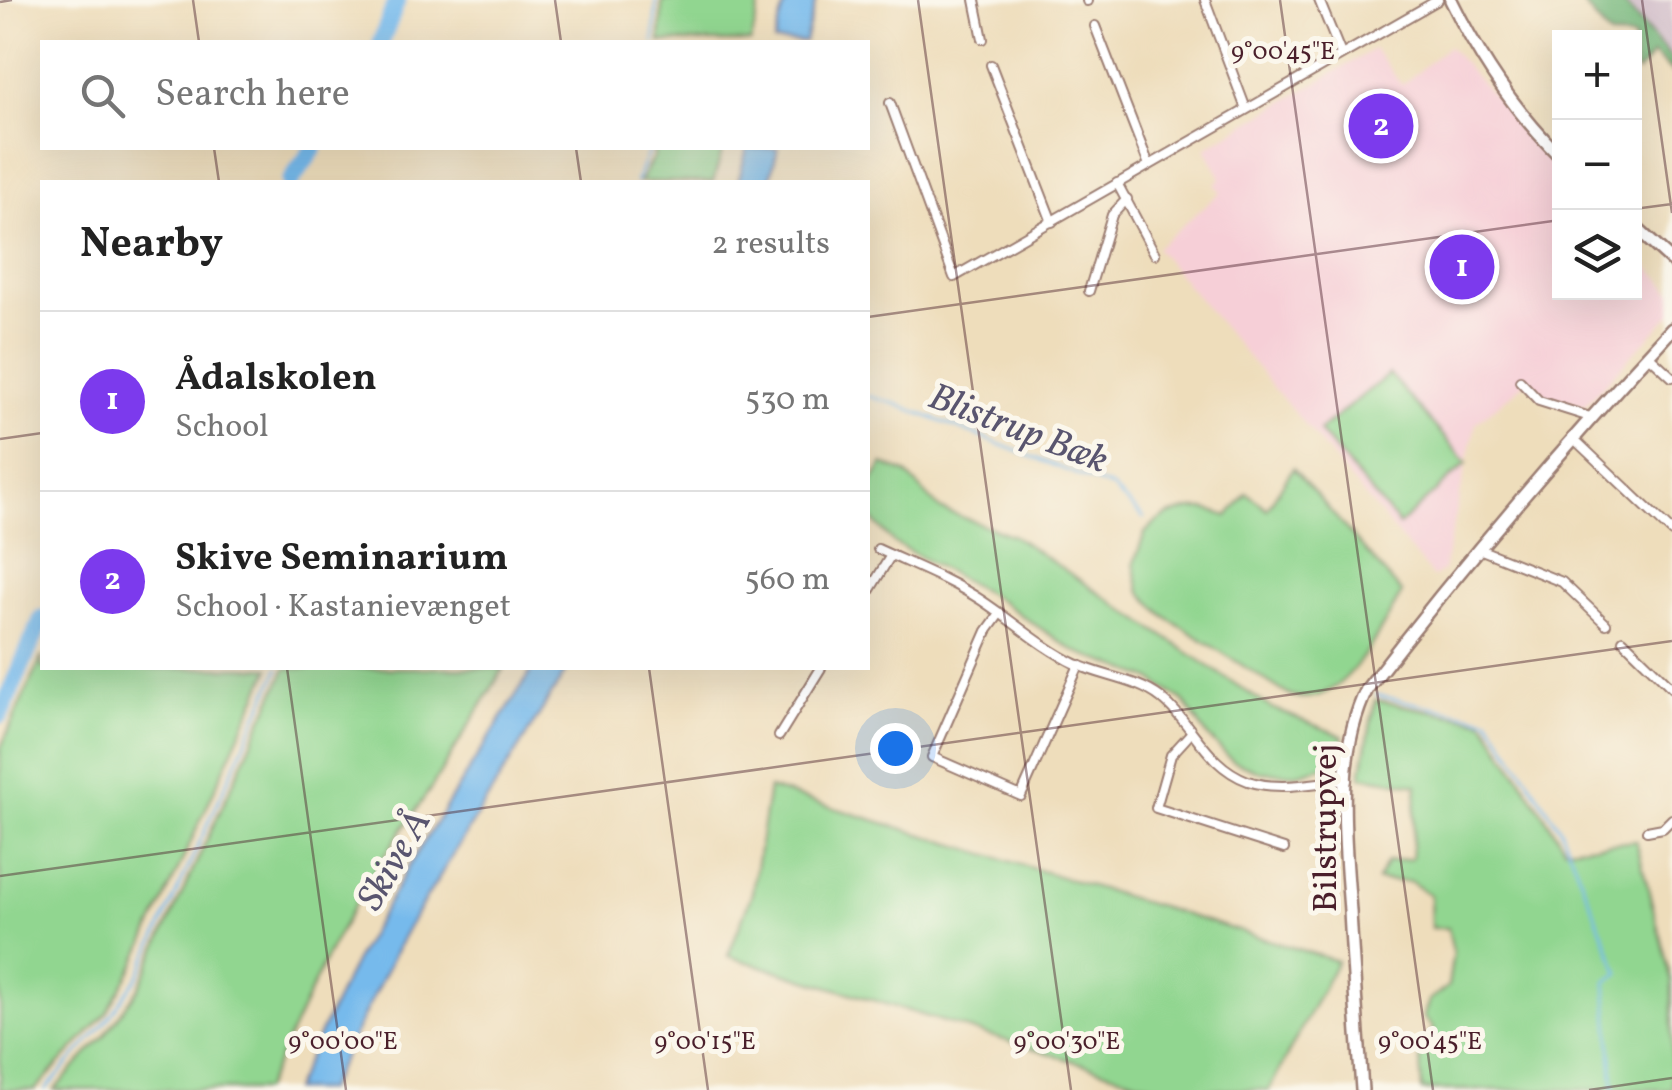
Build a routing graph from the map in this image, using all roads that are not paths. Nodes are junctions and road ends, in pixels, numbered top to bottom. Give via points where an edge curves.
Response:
1 (975, 0) edge
2 (1205, 0) edge
3 (1319, 0) edge
4 (1438, 0) edge
5 (1451, 0) edge
6 (1095, 26) dead end
7 (983, 38) dead end
8 (1341, 54) junction
9 (991, 65) dead end
10 (890, 103) dead end
11 (1246, 109) junction
12 (1552, 147) edge
13 (1150, 165) junction
14 (1118, 184) junction
15 (1127, 199) junction
16 (1052, 222) junction
17 (1642, 233) edge
18 (1154, 254) dead end
19 (1672, 261) edge
20 (1089, 291) dead end
21 (1672, 329) edge
22 (1648, 355) junction
23 (1672, 378) edge
24 (1520, 382) dead end
25 (1590, 417) junction
26 (1572, 437) junction
27 (1672, 532) edge
28 (1478, 548) junction
29 (878, 549) dead end
30 (891, 555) junction
31 (870, 590) edge
32 (1000, 613) junction
33 (1606, 624) dead end
34 (1624, 640) dead end
35 (1079, 665) junction
36 (820, 670) edge
37 (1672, 688) edge
38 (1190, 733) junction
39 (779, 736) dead end
40 (1347, 780) junction
41 (1672, 819) edge
42 (1647, 831) dead end
43 (1284, 849) dead end
44 (1362, 1090) edge

1 - 7 street
2 - 11 street
3 - 8 street
4 - 8 street
5 - 12 street via 1503,89
6 - 13 street
8 - 11 street
9 - 16 street
10 - 16 street via 954,277
11 - 13 street
13 - 14 street
14 - 15 street
14 - 16 street
15 - 18 street
15 - 20 street via 1112,215
17 - 19 street
21 - 22 street, Bilstrupvej
22 - 23 street
22 - 25 street, Bilstrupvej
24 - 25 street via 1540,401
25 - 26 street, Bilstrupvej
26 - 27 street
26 - 28 street, Bilstrupvej
28 - 33 street via 1562,582
28 - 40 street, Bilstrupvej via 1367,689 1352,724
29 - 30 street
30 - 31 street
30 - 32 street
32 - 35 street
32 - 35 street via 932,757 1021,796
34 - 37 street
35 - 38 street via 1159,696
36 - 39 street
38 - 40 street via 1208,756 1247,780 1291,787
38 - 43 street via 1172,755 1156,808
40 - 44 street, Bilstrupvej
41 - 42 street

